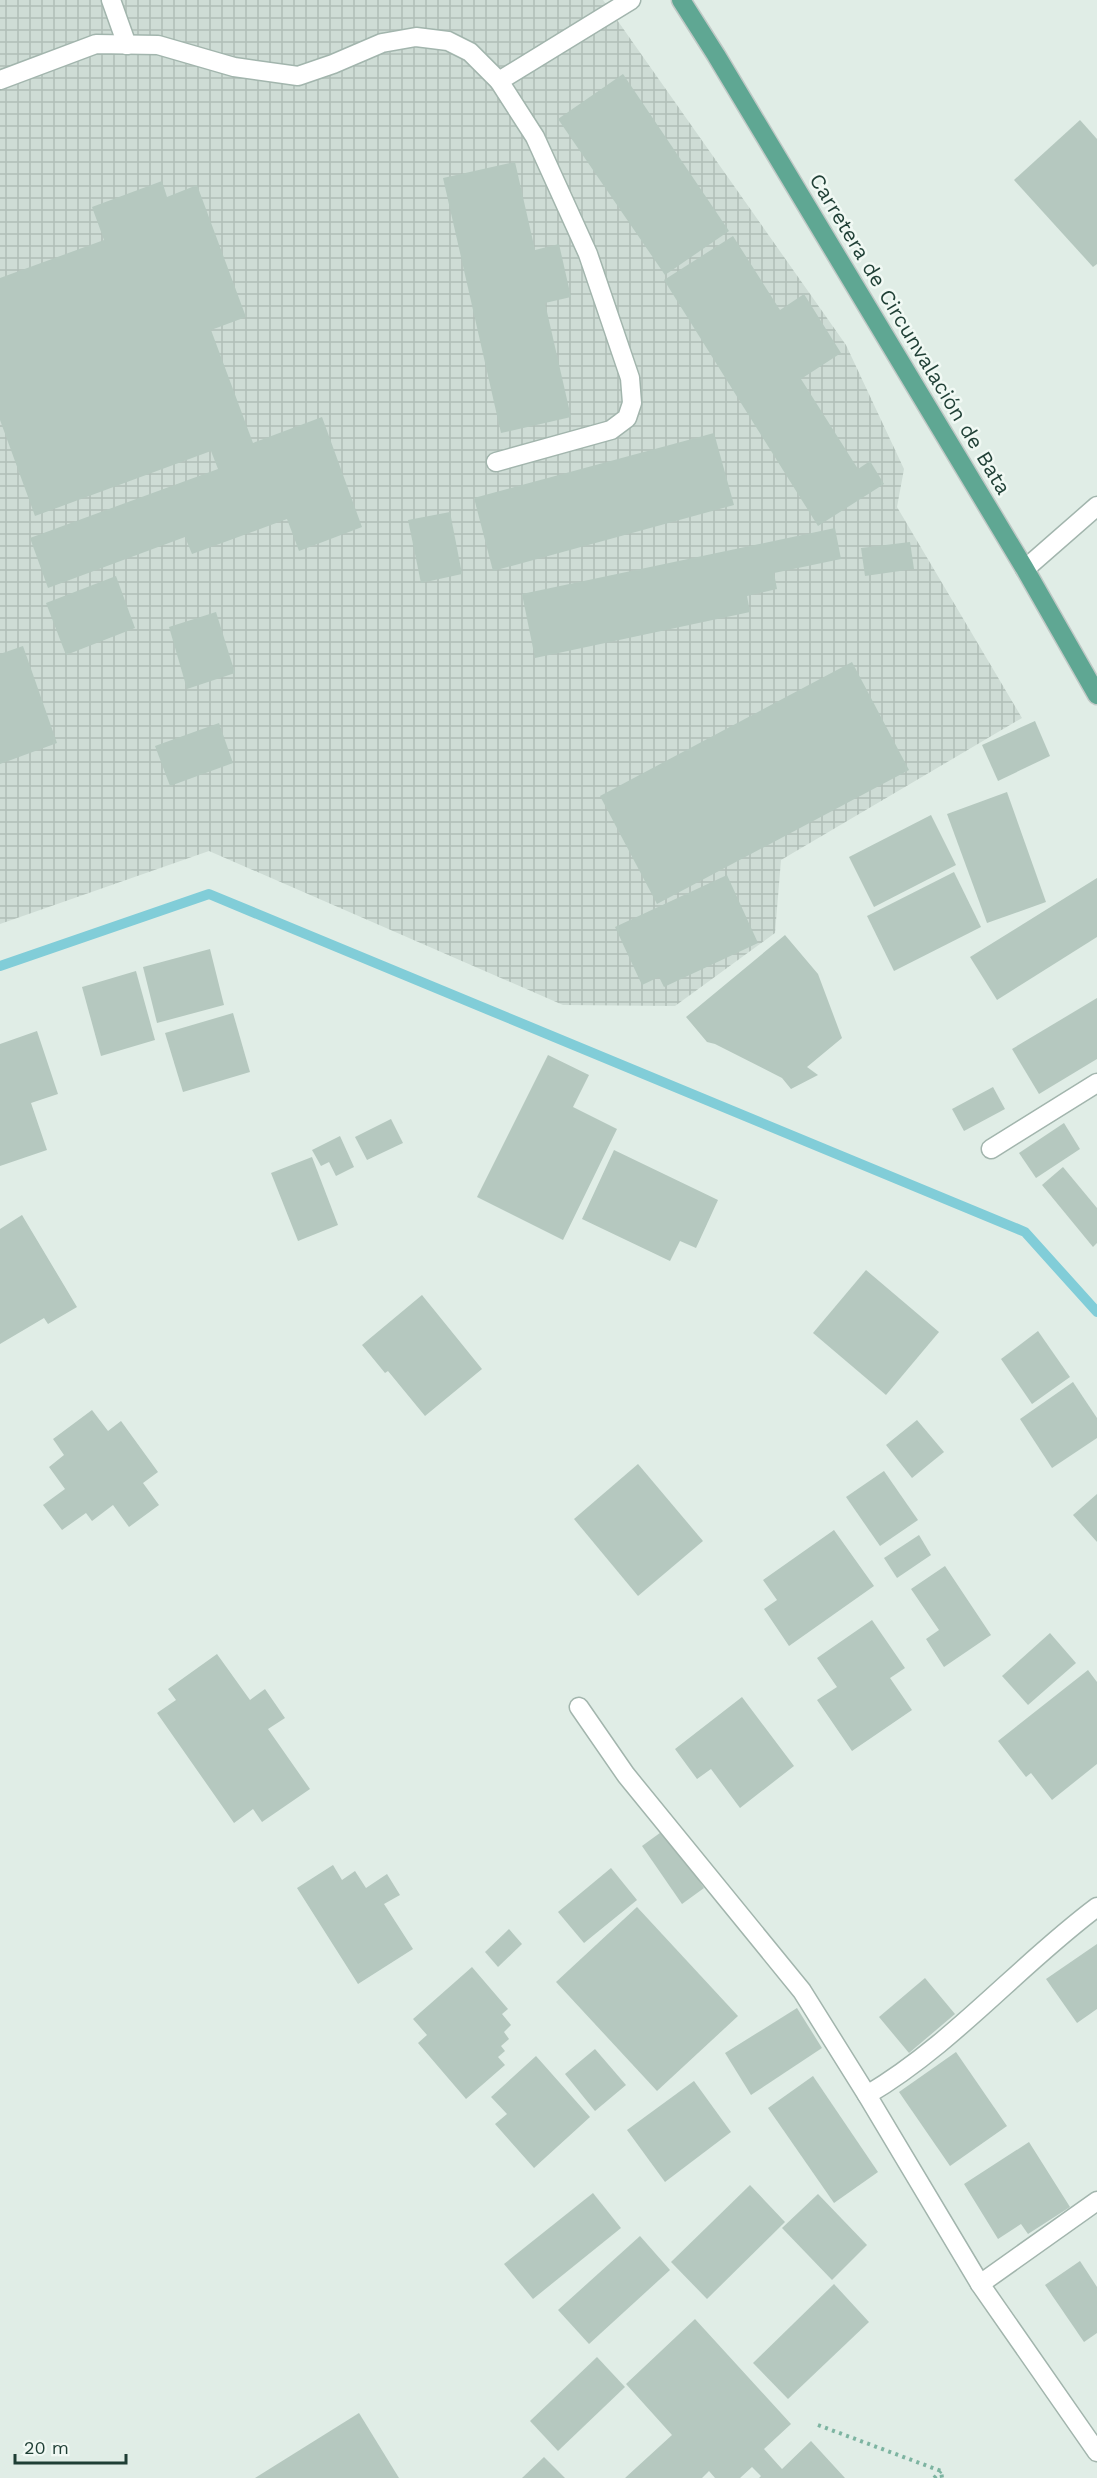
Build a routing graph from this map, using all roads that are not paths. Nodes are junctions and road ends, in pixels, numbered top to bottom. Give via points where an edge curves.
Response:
1 (111, 0) edge
2 (631, 0) edge
3 (681, 0) edge
4 (127, 45) junction
5 (0, 80) edge
6 (499, 81) junction
7 (496, 462) dead end
8 (1097, 506) edge
9 (1025, 569) junction
10 (1095, 686) edge
11 (1097, 1083) edge
12 (991, 1149) dead end
13 (579, 1707) dead end
14 (1097, 1907) edge
15 (867, 2095) junction
16 (1097, 2201) edge
17 (980, 2284) junction
18 (1097, 2452) edge

1 - 4 street
2 - 6 street
3 - 9 main road, Carretera de Circunvalación de Bata
4 - 5 street via 96,44
4 - 6 street via 158,45 234,67 298,76 382,43 416,37 448,41 470,52
6 - 7 street via 535,137 588,254 630,378 632,403 627,418 611,430
8 - 9 street
9 - 10 main road, Carretera de Circunvalación de Bata
11 - 12 street
13 - 15 street via 626,1775 802,1991
14 - 15 street via 951,2033
15 - 17 street
16 - 17 street
17 - 18 street

